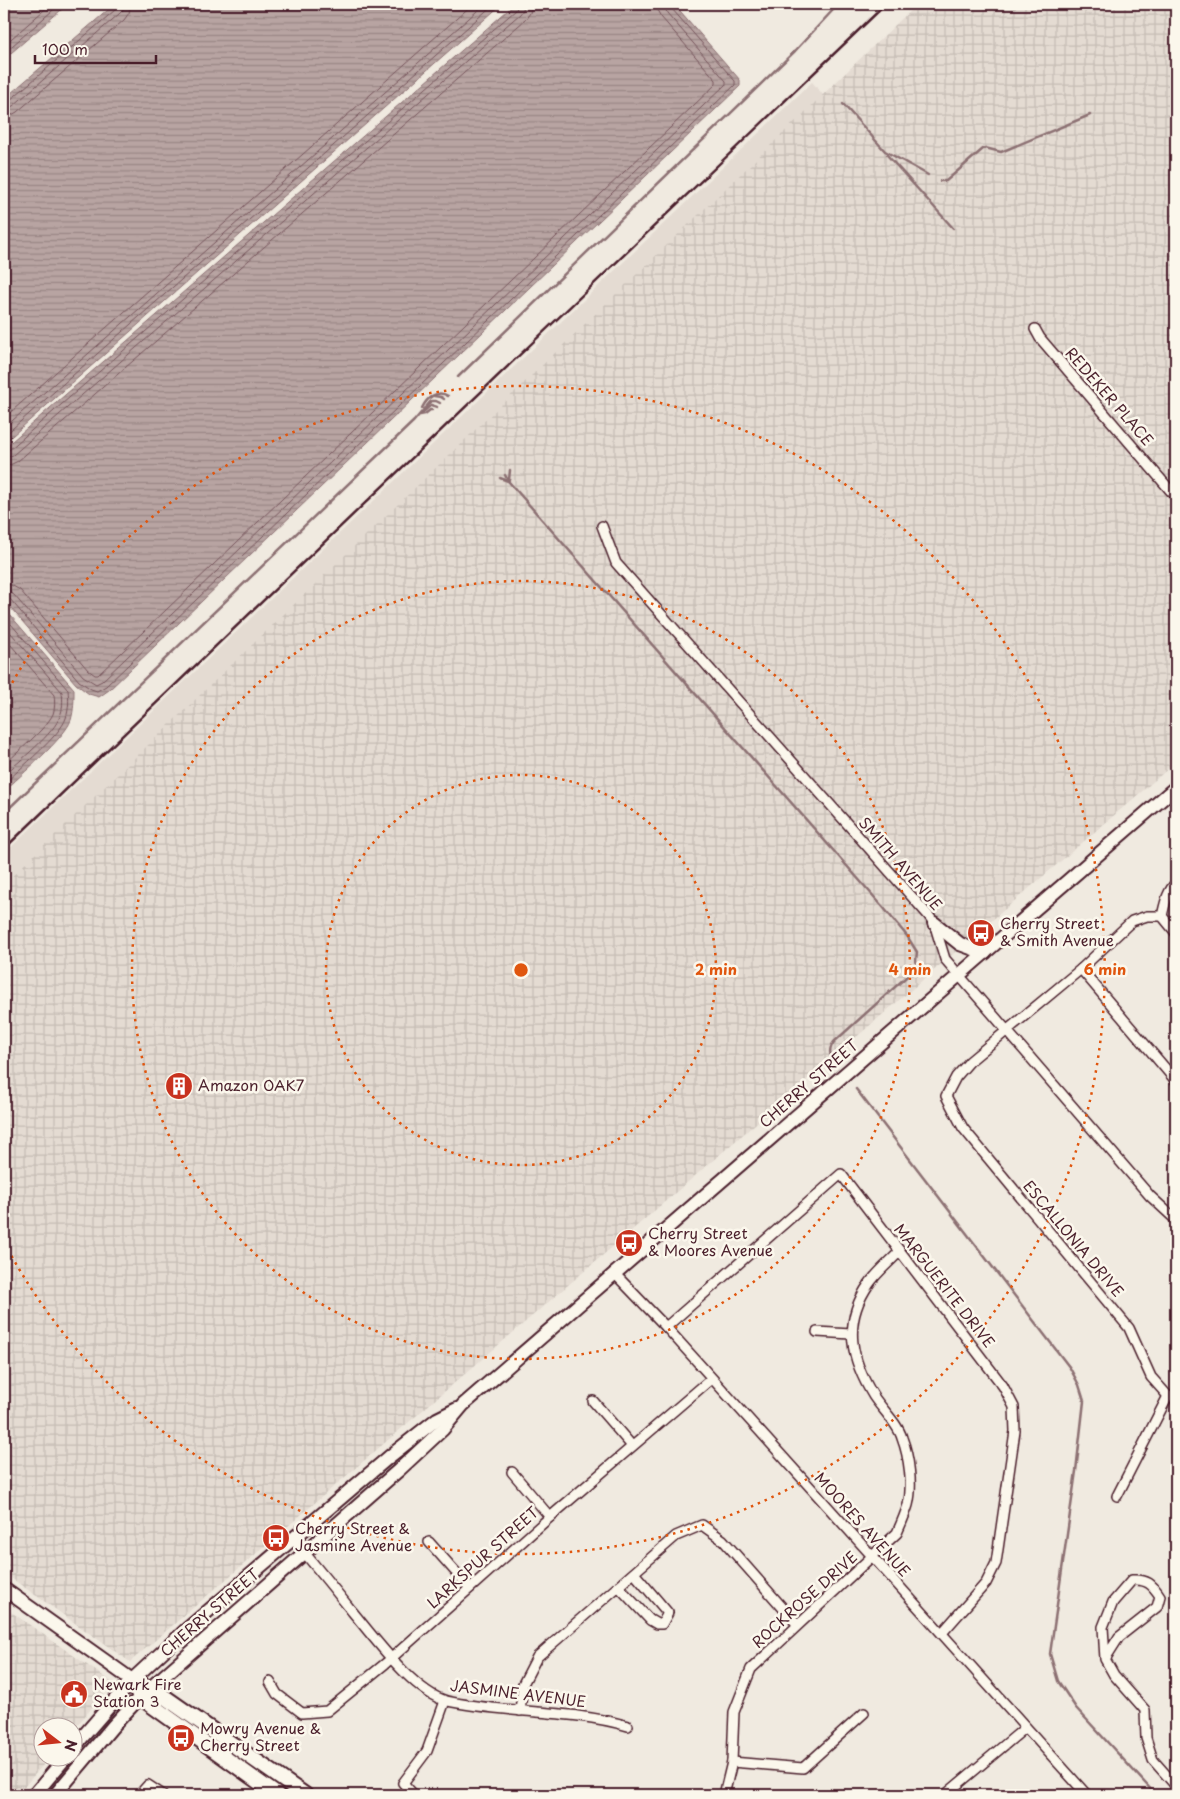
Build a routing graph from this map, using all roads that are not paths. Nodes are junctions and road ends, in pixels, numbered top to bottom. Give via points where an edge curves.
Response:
1 (1035, 329) dead end
2 (1176, 497) edge
3 (602, 526) dead end
4 (1176, 787) edge
5 (1176, 883) edge
6 (1162, 916) junction
7 (934, 922) junction
8 (1176, 933) edge
9 (984, 953) junction
10 (1081, 968) junction
11 (960, 976) junction
12 (1006, 1031) junction
13 (1176, 1081) edge
14 (1176, 1220) edge
15 (900, 1251) junction
16 (615, 1274) junction
17 (666, 1327) junction
18 (817, 1332) dead end
19 (851, 1334) junction
20 (711, 1379) junction
21 (1172, 1397) edge
22 (593, 1401) dead end
23 (464, 1405) junction
24 (632, 1446) junction
25 (512, 1472) dead end
26 (1116, 1496) dead end
27 (550, 1516) junction
28 (293, 1539) junction
29 (429, 1542) dead end
30 (304, 1553) junction
31 (872, 1558) junction
32 (634, 1573) junction
33 (618, 1586) junction
34 (470, 1588) junction
35 (4, 1589) edge
36 (797, 1624) junction
37 (942, 1633) junction
38 (391, 1658) junction
39 (1105, 1659) junction
40 (132, 1680) junction
41 (270, 1682) dead end
42 (151, 1687) junction
43 (140, 1697) junction
44 (445, 1700) junction
45 (520, 1711) junction
46 (864, 1714) dead end
47 (628, 1726) dead end
48 (1025, 1728) junction
49 (82, 1738) edge
50 (732, 1762) junction
51 (58, 1766) edge
52 (1176, 1786) edge
53 (34, 1795) edge
54 (55, 1795) edge
55 (139, 1795) edge
56 (163, 1795) edge
57 (277, 1795) edge
58 (305, 1795) edge
59 (414, 1795) edge
60 (724, 1795) edge
61 (946, 1795) edge
62 (1087, 1795) edge

1 - 2 street, REDEKER PLACE
3 - 7 street, SMITH AVENUE via 616,563
4 - 9 main road, CHERRY STREET
5 - 6 street via 1168,895
6 - 8 street
6 - 10 street via 1132,921
7 - 9 main road via 960,944
7 - 11 street, SMITH AVENUE via 945,958
9 - 11 main road, CHERRY STREET
10 - 12 street
10 - 13 street
11 - 12 street, SMITH AVENUE
11 - 16 main road, CHERRY STREET
12 - 14 street, SMITH AVENUE via 1150,1196
12 - 21 street, ESCALLONIA DRIVE via 970,1061 946,1096 963,1128 1129,1328 1151,1378
15 - 17 street, MARGUERITE DRIVE via 841,1174
15 - 19 street, ROCKROSE DRIVE via 869,1283 858,1304
15 - 37 street, MARGUERITE DRIVE via 1003,1386 1014,1407 1016,1431 996,1563 986,1583
16 - 17 street, MOORES AVENUE
16 - 23 main road, CHERRY STREET
17 - 20 street, MOORES AVENUE
18 - 19 street
19 - 31 street, ROCKROSE DRIVE via 858,1368 902,1436 910,1467 908,1504 897,1534
20 - 24 street, LARKSPUR STREET
20 - 31 street, MOORES AVENUE
21 - 26 street
22 - 24 street
23 - 28 main road, CHERRY STREET via 437,1419
23 - 30 main road, CHERRY STREET via 443,1429
24 - 27 street, LARKSPUR STREET
25 - 27 street
27 - 34 street, LARKSPUR STREET
28 - 30 street, JASMINE AVENUE
28 - 40 main road, CHERRY STREET
29 - 34 street
30 - 38 street, JASMINE AVENUE
30 - 42 main road, CHERRY STREET
31 - 36 street, ROCKROSE DRIVE
31 - 37 street, MOORES AVENUE
32 - 33 street
32 - 33 street via 668,1613 662,1624 650,1620
32 - 36 street via 676,1536 702,1525 723,1540
33 - 45 street via 537,1657 524,1684
34 - 38 street, LARKSPUR STREET
35 - 40 main road
36 - 50 street, ROCKROSE DRIVE via 751,1668 734,1712
37 - 48 street, MOORES AVENUE
38 - 41 street, LARKSPUR STREET via 327,1711 302,1713 278,1694
38 - 44 street, JASMINE AVENUE via 424,1689
39 - 39 street via 1119,1638 1156,1607 1160,1596 1153,1585 1143,1579 1132,1580 1113,1602 1103,1627
39 - 52 street via 1114,1675 1145,1710 1146,1738 1153,1760
40 - 42 main road
40 - 43 main road
40 - 49 main road, CHERRY STREET
42 - 43 main road, CHERRY STREET
42 - 58 main road
43 - 54 main road, CHERRY STREET
43 - 57 main road
44 - 45 street, JASMINE AVENUE
44 - 59 street via 427,1751 403,1783
45 - 47 street, JASMINE AVENUE via 605,1719
46 - 50 street via 803,1768
48 - 61 street
48 - 62 street, MOORES AVENUE
50 - 60 street, ROCKROSE DRIVE
51 - 53 main road
55 - 56 street via 148,1785

